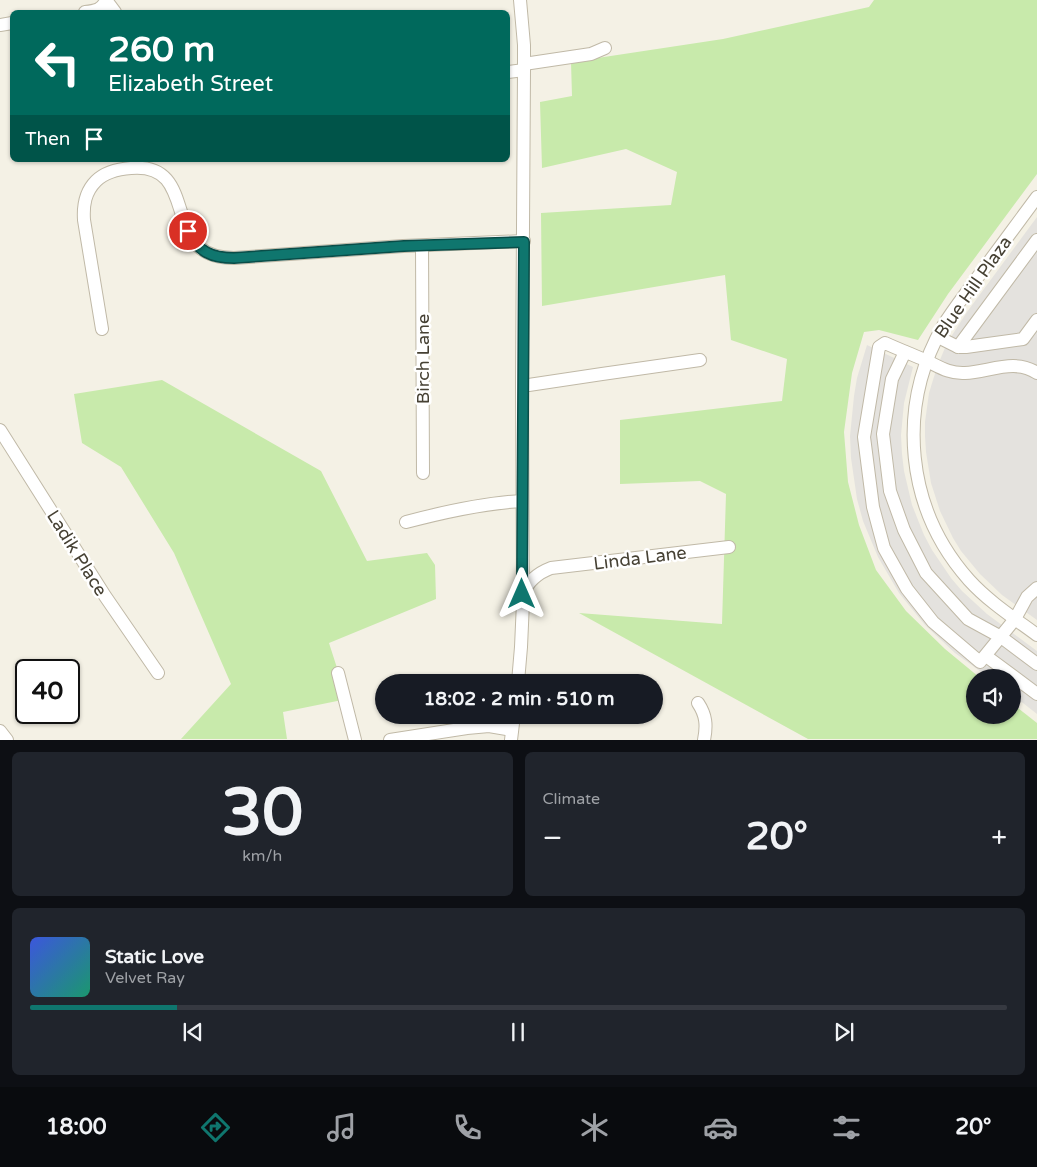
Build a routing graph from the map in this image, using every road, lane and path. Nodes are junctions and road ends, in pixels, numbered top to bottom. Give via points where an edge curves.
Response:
1 (106, 0) edge
2 (520, 0) edge
3 (98, 10) edge
4 (605, 48) dead end
5 (524, 67) junction
6 (510, 71) edge
7 (1037, 198) edge
8 (1037, 240) edge
9 (524, 242) junction
10 (422, 246) junction
11 (1037, 320) edge
12 (102, 330) dead end
13 (938, 337) junction
14 (958, 346) junction
15 (905, 352) junction
16 (700, 360) dead end
17 (927, 361) junction
18 (1037, 373) edge
19 (522, 386) junction
20 (0, 430) edge
21 (5, 451) edge
22 (423, 473) dead end
23 (522, 501) junction
24 (406, 522) dead end
25 (729, 547) dead end
26 (522, 550) junction
27 (551, 568) junction
28 (1037, 588) edge
29 (522, 594) junction
30 (1015, 619) junction
31 (1037, 635) edge
32 (1001, 637) junction
33 (986, 656) junction
34 (1037, 664) edge
35 (158, 673) dead end
36 (338, 673) dead end
37 (519, 674) edge
38 (1037, 694) edge
39 (698, 703) dead end
40 (0, 731) edge
41 (512, 735) edge
42 (7, 740) edge
43 (355, 740) edge
44 (390, 740) edge
45 (704, 740) edge

1 - 3 street
2 - 5 street
4 - 5 street via 591,54
5 - 6 street
5 - 9 street
7 - 13 street, Blue Hill Plaza via 957,305
8 - 14 street
9 - 10 street
9 - 19 street
10 - 12 street via 234,258 214,256 198,247 192,239 176,196 166,180 148,169 116,170 97,180 84,202 84,220
10 - 22 street, Birch Lane
11 - 14 street via 1023,339
13 - 14 street
13 - 17 street, Blue Hill Plaza
15 - 17 street
15 - 32 street via 892,379 883,434 890,491 904,530 926,573 968,619
15 - 33 street via 885,343 879,347 864,437 873,507 884,548 907,589 934,622 980,662
16 - 19 street
17 - 18 street via 955,373 1015,365
17 - 30 street, Blue Hill Plaza via 918,391 913,436 916,470 924,501 939,537 961,570 983,594
19 - 23 street
20 - 21 street, Ladik Place
21 - 35 street, Ladik Place
23 - 24 street via 463,508
23 - 26 street
25 - 27 street, Linda Lane
26 - 27 street, Linda Lane via 534,564
26 - 29 street
27 - 29 street, Linda Lane via 539,573
28 - 30 street via 1027,597
29 - 37 street
30 - 31 street, Blue Hill Plaza
30 - 32 street
32 - 33 street
32 - 34 street
33 - 38 street
36 - 43 street
39 - 45 street via 706,719
40 - 42 street
41 - 44 street via 490,726

